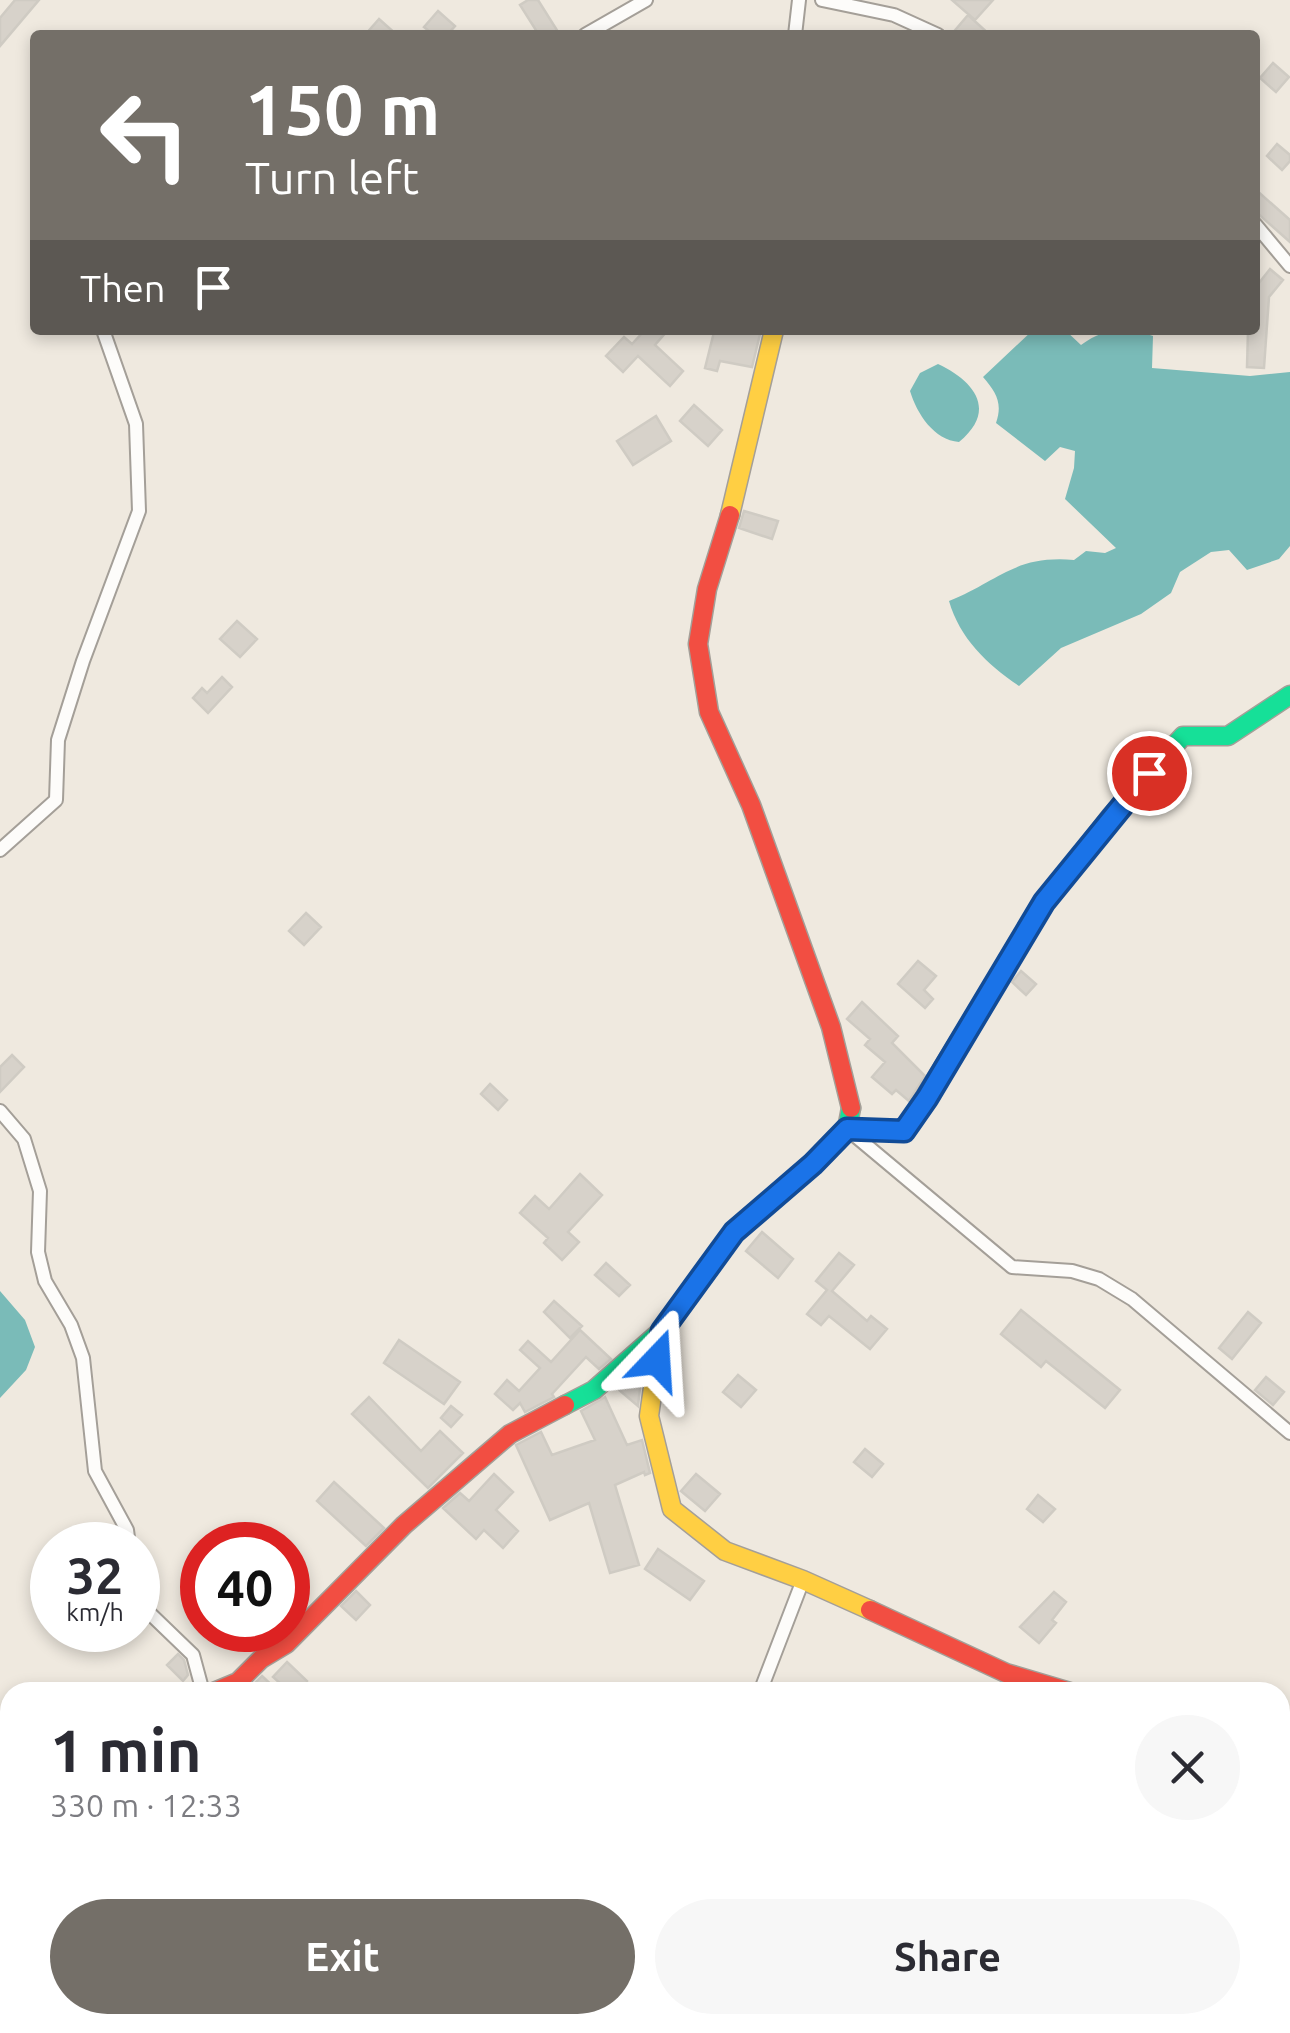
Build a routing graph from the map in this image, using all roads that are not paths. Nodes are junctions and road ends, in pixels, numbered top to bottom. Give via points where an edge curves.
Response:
1 (646, 0) edge
2 (799, 0) edge
3 (822, 0) edge
4 (594, 30) edge
5 (796, 30) edge
6 (927, 30) edge
7 (1260, 230) edge
8 (1290, 266) edge
9 (105, 335) edge
10 (773, 335) edge
11 (1290, 695) edge
12 (0, 850) edge
13 (0, 1110) edge
14 (847, 1129) junction
15 (662, 1331) junction
16 (1290, 1433) edge
17 (124, 1522) edge
18 (803, 1580) junction
19 (160, 1623) edge
20 (200, 1682) edge
21 (238, 1682) edge
22 (764, 1682) edge
23 (1036, 1682) edge

1 - 4 street
2 - 5 street
3 - 6 street via 894,15
7 - 8 street
9 - 12 street via 136,424 139,512 58,740 56,800
10 - 14 street via 698,644 709,712 751,805 831,1027 851,1105
11 - 14 street via 1228,736 1183,736 1044,902 904,1131
13 - 17 street via 24,1139 40,1190 38,1252 45,1281 84,1358 96,1470
14 - 15 street via 734,1232
14 - 16 street via 1012,1267 1072,1270 1132,1299
15 - 18 street via 649,1416 672,1509 725,1551
15 - 21 street via 594,1390 510,1434
18 - 22 street
18 - 23 street
19 - 20 street via 193,1655

